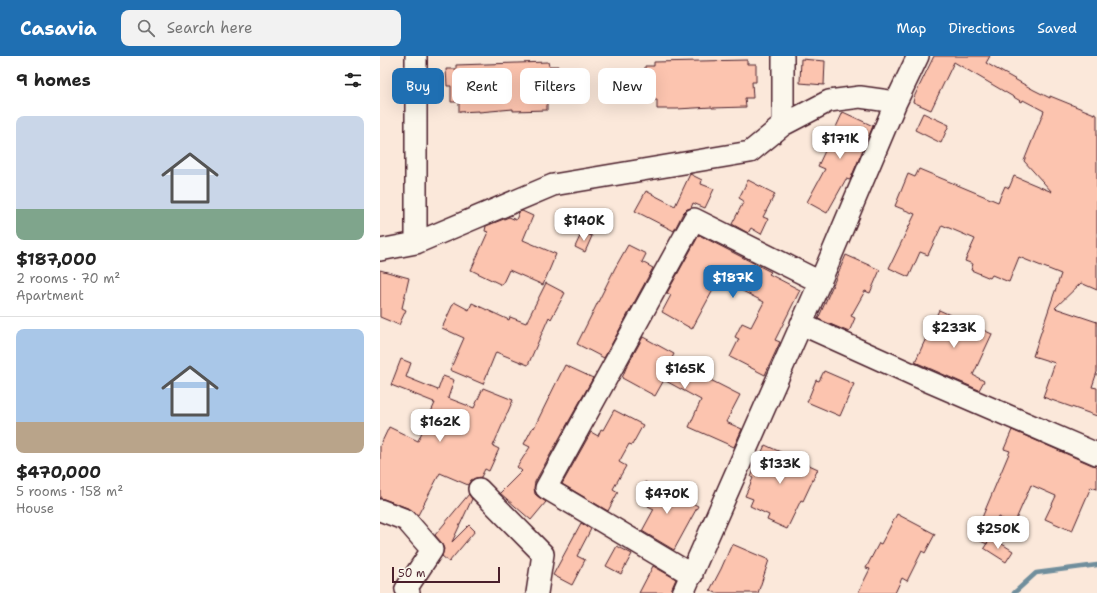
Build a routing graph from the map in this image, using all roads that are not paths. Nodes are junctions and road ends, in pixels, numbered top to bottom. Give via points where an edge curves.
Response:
1 (416, 56) edge
2 (783, 56) edge
3 (918, 56) edge
4 (896, 102) junction
5 (783, 125) junction
6 (416, 243) junction
7 (380, 250) edge
8 (820, 282) junction
9 (801, 324) junction
10 (1097, 454) edge
11 (479, 489) dead end
12 (380, 510) edge
13 (687, 584) edge
14 (409, 593) edge
15 (537, 593) edge

1 - 6 street
2 - 5 street
3 - 4 street
4 - 5 street via 860,97 829,101
4 - 8 street
5 - 6 street via 750,152 553,185
6 - 7 street
8 - 9 street
8 - 13 street via 694,218 546,488
9 - 10 street
9 - 13 street
11 - 15 street via 543,554
12 - 14 street via 406,520 432,550 406,589

